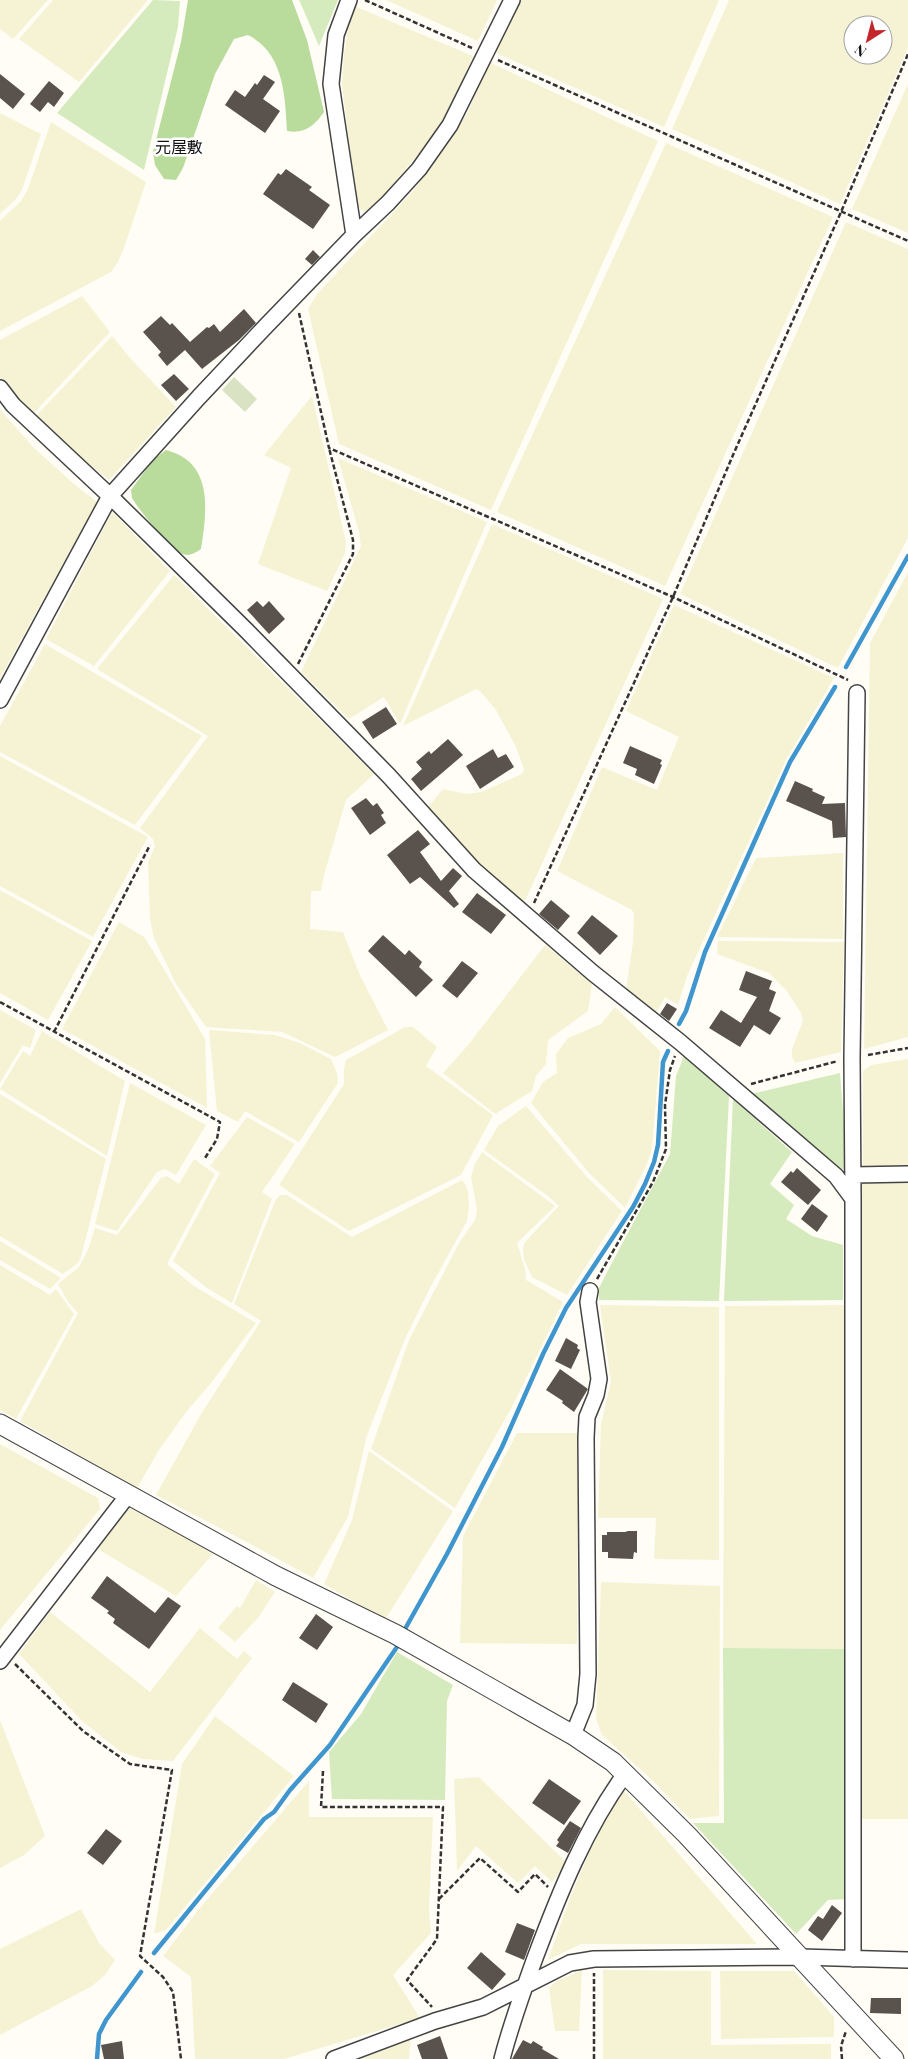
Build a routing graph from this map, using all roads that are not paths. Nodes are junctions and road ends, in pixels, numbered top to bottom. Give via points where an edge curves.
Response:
1 (349, 0) edge
2 (512, 0) edge
3 (354, 235) junction
4 (0, 388) edge
5 (110, 496) junction
6 (857, 693) road end
7 (0, 700) edge
8 (853, 1174) junction
9 (908, 1174) edge
10 (854, 1199) junction
11 (590, 1291) road end
12 (0, 1424) edge
13 (128, 1495) junction
14 (3, 1658) edge
15 (573, 1735) junction
16 (625, 1774) junction
17 (800, 1957) junction
18 (854, 1959) junction
19 (908, 1960) edge
20 (525, 1986) junction
21 (334, 2059) edge
22 (502, 2059) edge
23 (894, 2059) edge

1 - 3 street via 336,35 331,84
2 - 3 street via 450,125 419,169
3 - 5 street via 199,397
4 - 5 street via 12,405
5 - 7 street
5 - 10 street via 292,676 474,870 836,1176
6 - 8 street
8 - 9 street
8 - 10 street
10 - 18 street
11 - 15 street via 588,1302 599,1379 587,1417 586,1438 588,1674 585,1705
12 - 13 street
13 - 14 street
13 - 15 street via 276,1576 394,1634
15 - 16 street
16 - 17 street via 687,1835
16 - 20 street via 607,1798 558,1897
17 - 18 street
17 - 20 street via 594,1959 570,1963
17 - 23 street
18 - 19 street
20 - 21 street via 483,2008 443,2019
20 - 22 street

